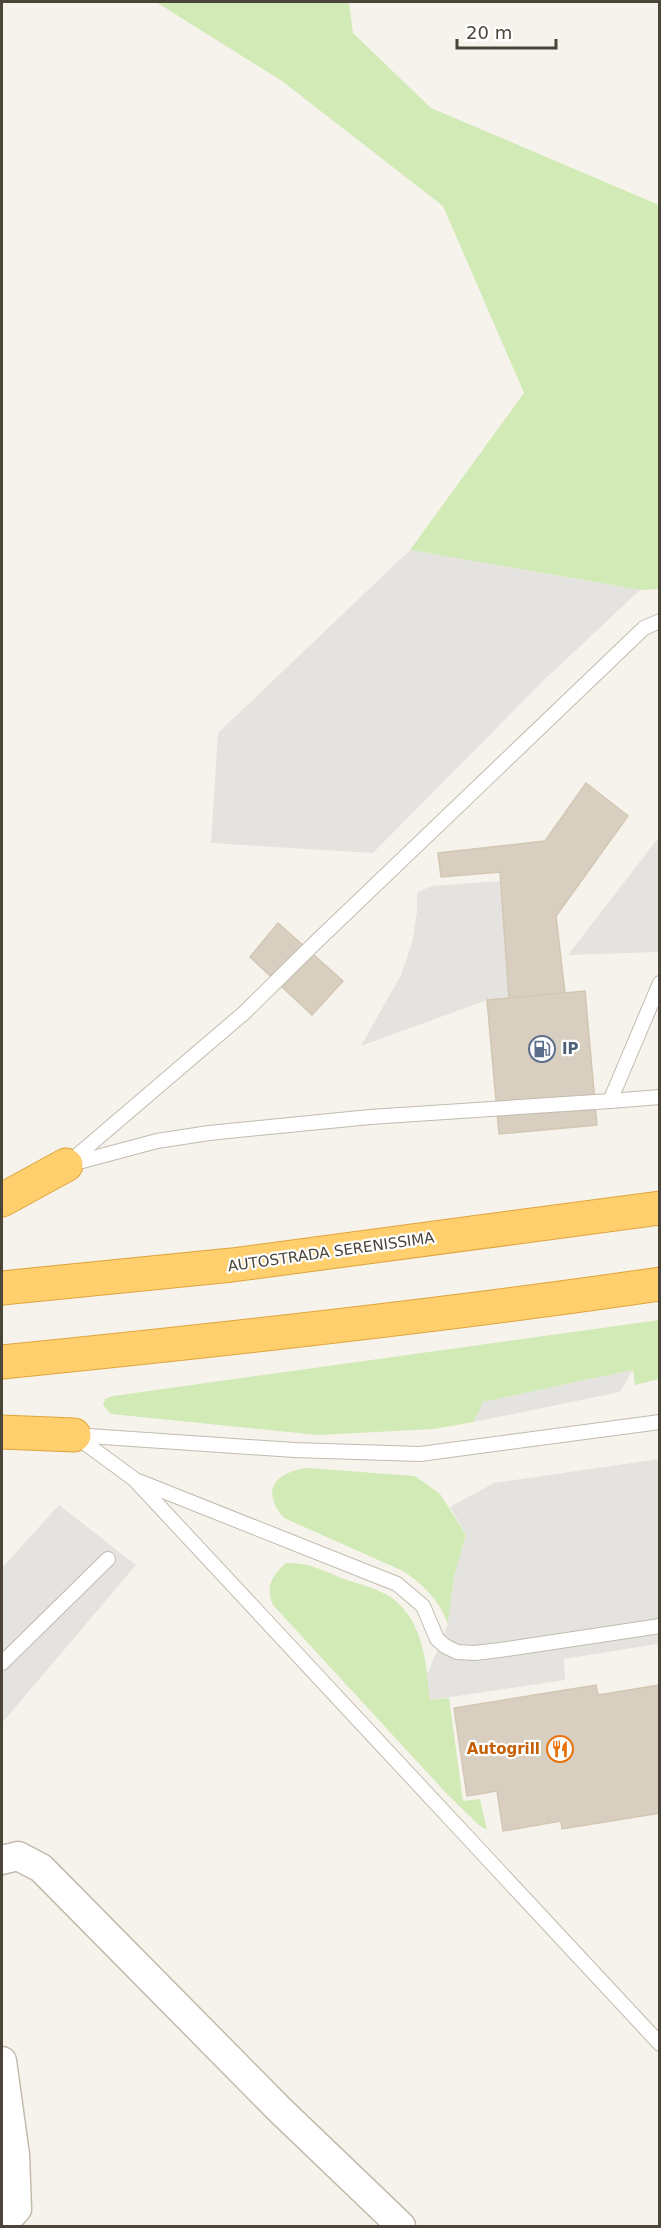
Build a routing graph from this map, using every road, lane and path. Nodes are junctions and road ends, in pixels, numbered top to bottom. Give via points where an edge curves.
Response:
1 (660, 621) edge
2 (660, 983) edge
3 (660, 1097) edge
4 (610, 1101) junction
5 (66, 1165) junction
6 (2, 1200) edge
7 (660, 1208) edge
8 (660, 1284) edge
9 (2, 1288) edge
10 (2, 1362) edge
11 (660, 1422) edge
12 (2, 1432) edge
13 (74, 1436) junction
14 (134, 1479) junction
15 (108, 1559) dead end
16 (660, 1626) edge
17 (2, 1663) edge
18 (2, 1860) edge
19 (660, 2044) edge
20 (2, 2061) edge
21 (2, 2225) edge
22 (401, 2226) edge

1 - 5 lane via 644,628 244,1013
2 - 4 lane
3 - 4 lane
4 - 5 lane via 370,1117 209,1133
5 - 6 highway
7 - 9 highway, AUTOSTRADA SERENISSIMA via 232,1265
8 - 10 highway via 496,1308
11 - 13 lane via 420,1454
12 - 13 highway
13 - 14 lane
14 - 16 lane via 397,1584 423,1606 437,1639 457,1652 500,1650
14 - 19 lane
15 - 17 lane
18 - 22 street via 18,1856 41,1868 279,2109
20 - 21 street via 15,2155 17,2209

